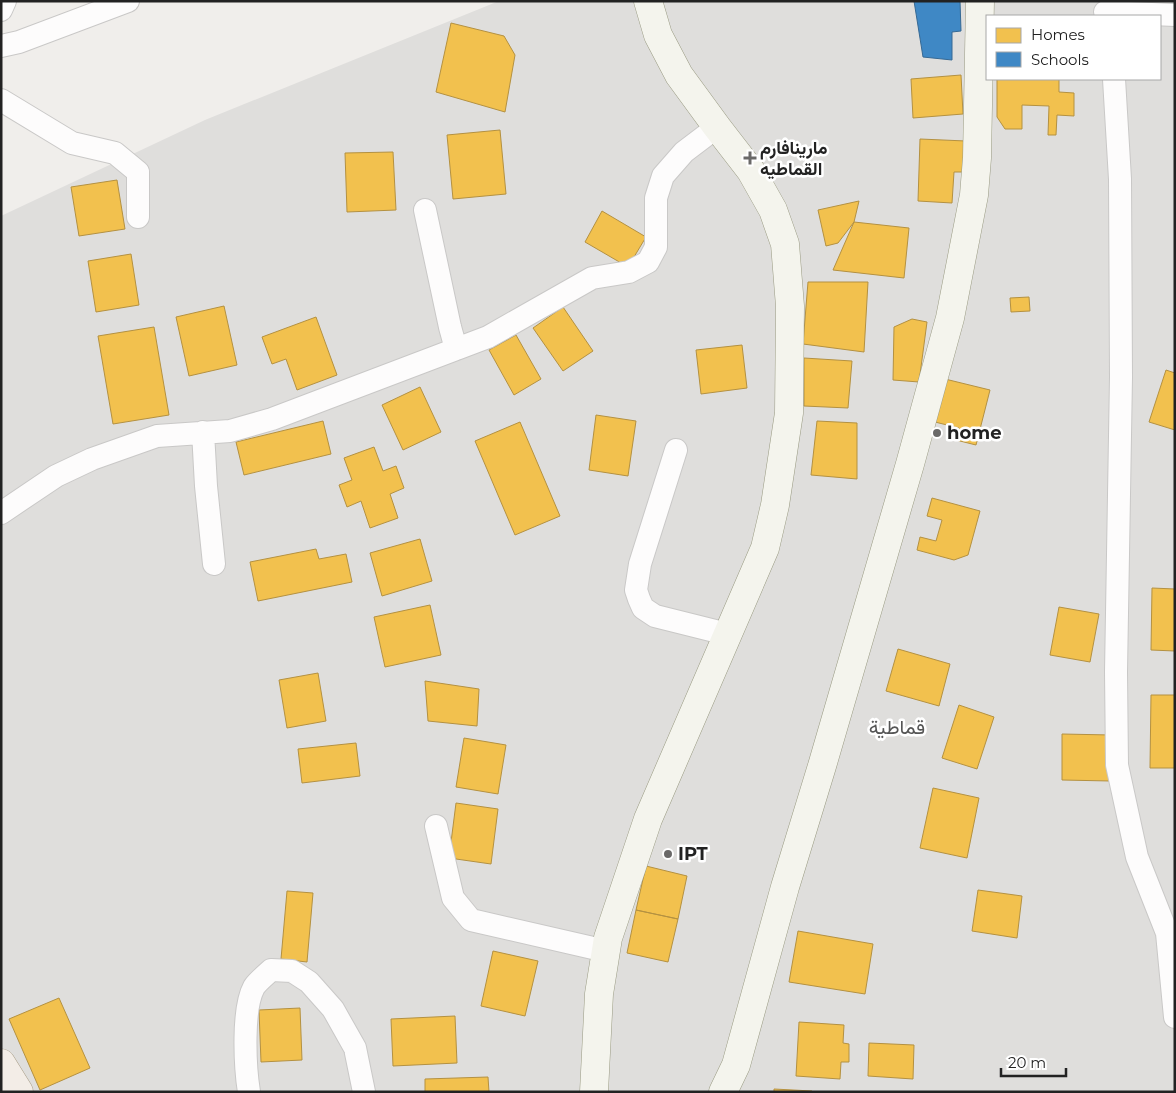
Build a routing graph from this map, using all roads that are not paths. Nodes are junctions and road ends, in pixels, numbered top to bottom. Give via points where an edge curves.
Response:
1 (5, 1) edge
2 (128, 1) edge
3 (648, 1) edge
4 (980, 1) edge
5 (1, 10) edge
6 (1104, 10) edge
7 (1175, 15) edge
8 (1, 46) edge
9 (1114, 80) edge
10 (1, 100) edge
11 (716, 127) junction
12 (425, 210) dead end
13 (138, 216) dead end
14 (456, 349) junction
15 (203, 432) junction
16 (676, 450) dead end
17 (1, 513) edge
18 (214, 564) dead end
19 (727, 634) junction
20 (436, 826) dead end
21 (1171, 936) edge
22 (606, 951) junction
23 (1175, 1017) edge
24 (1, 1063) edge
25 (19, 1092) edge
26 (249, 1092) edge
27 (364, 1092) edge
28 (594, 1092) edge
29 (723, 1092) edge

1 - 5 street
2 - 8 street
3 - 11 main road via 658,35 679,75
4 - 29 main road via 974,194 950,318 831,738 738,1055
6 - 7 street
9 - 21 street via 1120,179 1121,368 1117,765 1137,858
10 - 13 street via 72,143 115,153 138,172
11 - 14 street via 684,152 664,176 656,198 656,248 648,262 629,272 592,278 488,337
11 - 19 main road via 751,171 773,210 785,244 790,306 789,413 775,505 765,548
12 - 14 street
14 - 15 street via 272,419 230,431
15 - 17 street via 157,436 92,459 56,476
15 - 18 street
16 - 19 street via 640,564 636,590 643,608 655,616
19 - 22 main road via 648,819
20 - 22 street via 453,898 471,920
21 - 23 street
22 - 28 main road via 599,994
24 - 25 main road
26 - 27 street via 249,1005 254,987 270,970 292,971 308,982 333,1008 355,1048

